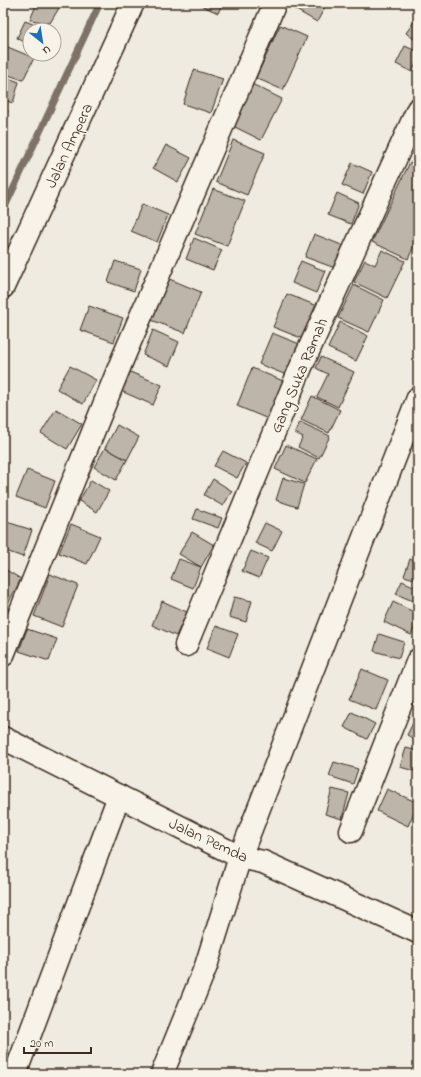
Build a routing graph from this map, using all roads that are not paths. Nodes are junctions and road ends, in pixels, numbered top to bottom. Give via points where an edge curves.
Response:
1 (133, 3) edge
2 (275, 3) edge
3 (418, 109) edge
4 (3, 287) edge
5 (418, 398) edge
6 (186, 645) dead end
7 (3, 655) edge
8 (418, 660) edge
9 (3, 738) edge
10 (119, 796) junction
11 (350, 831) dead end
12 (240, 857) junction
13 (418, 932) edge
14 (15, 1074) edge
15 (162, 1074) edge

1 - 4 street, Jalan Ampera
2 - 7 street via 123,358
3 - 6 street, Gang Suka Ramah via 301,367
5 - 12 street
8 - 11 street
9 - 10 street, Jalan Pemda
10 - 12 street, Jalan Pemda
10 - 14 street
12 - 13 street, Jalan Pemda via 263,862
12 - 15 street via 206,966

